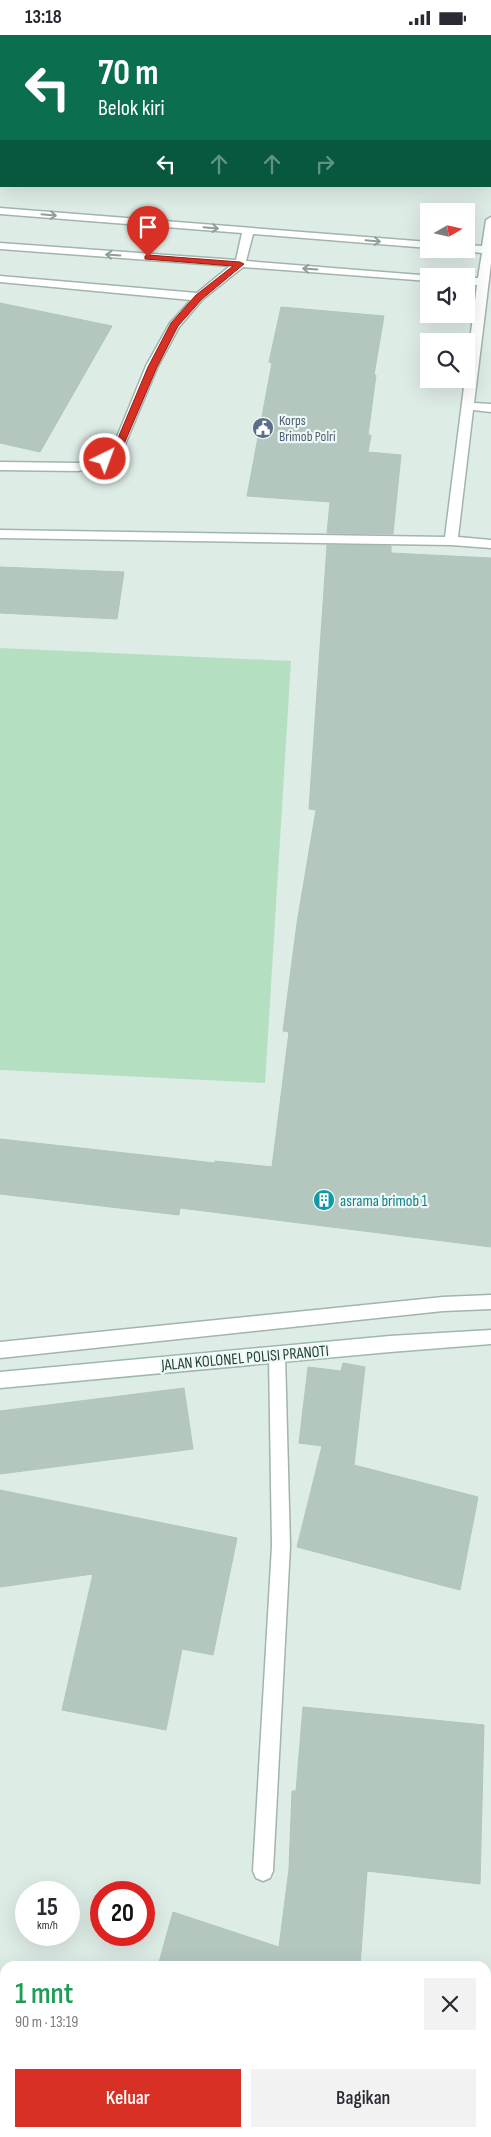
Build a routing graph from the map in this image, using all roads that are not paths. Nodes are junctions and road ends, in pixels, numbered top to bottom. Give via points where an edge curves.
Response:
1 (0, 211) edge
2 (491, 220) edge
3 (248, 231) junction
4 (420, 244) edge
5 (0, 246) edge
6 (475, 249) edge
7 (487, 250) junction
8 (240, 264) junction
9 (420, 277) edge
10 (0, 279) edge
11 (475, 282) edge
12 (483, 282) junction
13 (199, 297) junction
14 (468, 406) junction
15 (491, 408) edge
16 (0, 466) edge
17 (0, 534) edge
18 (451, 541) junction
19 (491, 544) edge
20 (491, 1302) edge
21 (491, 1337) edge
22 (0, 1350) edge
23 (277, 1355) junction
24 (0, 1380) edge
25 (263, 1871) dead end

1 -> 3 street
2 - 7 street
3 -> 4 street
3 - 8 street
8 -> 5 street
6 - 7 street
7 - 12 street
9 -> 8 street
8 - 13 street
10 - 13 street
11 - 12 street
12 - 14 street
13 - 16 street via 174,325 152,367 117,451 97,463 78,467
14 - 15 street
14 - 18 street
17 - 18 street
18 - 19 street
20 - 22 street via 433,1305
21 - 23 street, JALAN KOLONEL POLISI PRANOTI
23 - 24 street, JALAN KOLONEL POLISI PRANOTI
23 - 25 street via 280,1546

